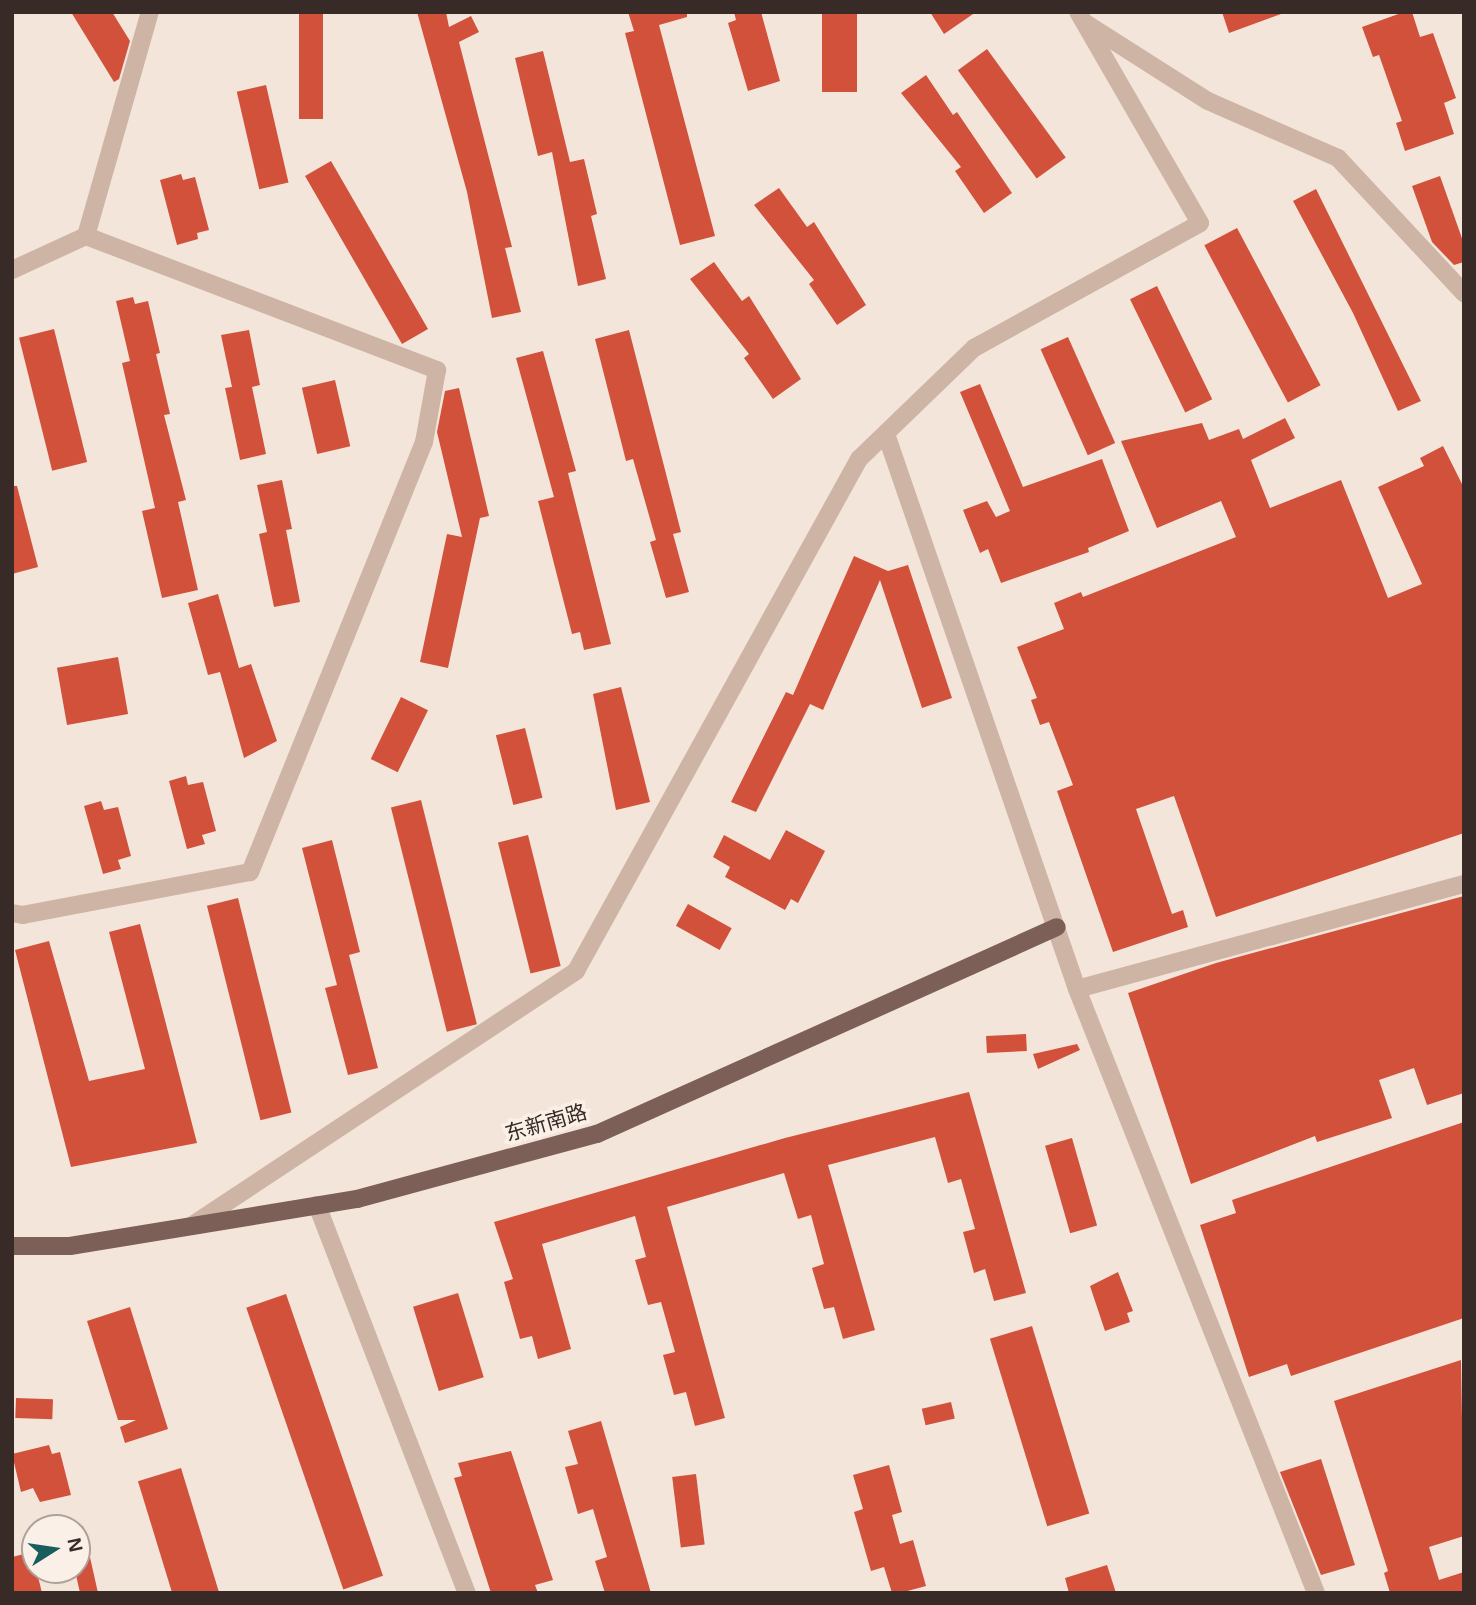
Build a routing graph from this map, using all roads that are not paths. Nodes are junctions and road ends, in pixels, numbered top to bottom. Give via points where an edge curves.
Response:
1 (150, 12) edge
2 (1081, 17) edge
3 (86, 236) junction
4 (12, 270) edge
5 (1464, 293) edge
6 (886, 434) junction
7 (1464, 884) edge
8 (12, 913) edge
9 (1058, 927) junction
10 (1077, 989) junction
11 (317, 1206) junction
12 (191, 1226) junction
13 (12, 1246) edge
14 (467, 1593) edge
15 (1315, 1593) edge

1 - 3 street
2 - 5 street via 1208,101 1338,158
2 - 6 street via 1200,223 974,348
3 - 4 street
3 - 8 street via 437,370 424,442 250,872 23,915
6 - 9 street
6 - 12 street via 859,459 576,971
7 - 10 street
9 - 10 street
9 - 11 main road, 东新南路 via 597,1134
10 - 15 street
11 - 12 main road, 东新南路
11 - 14 street
12 - 13 main road, 东新南路 via 71,1245

